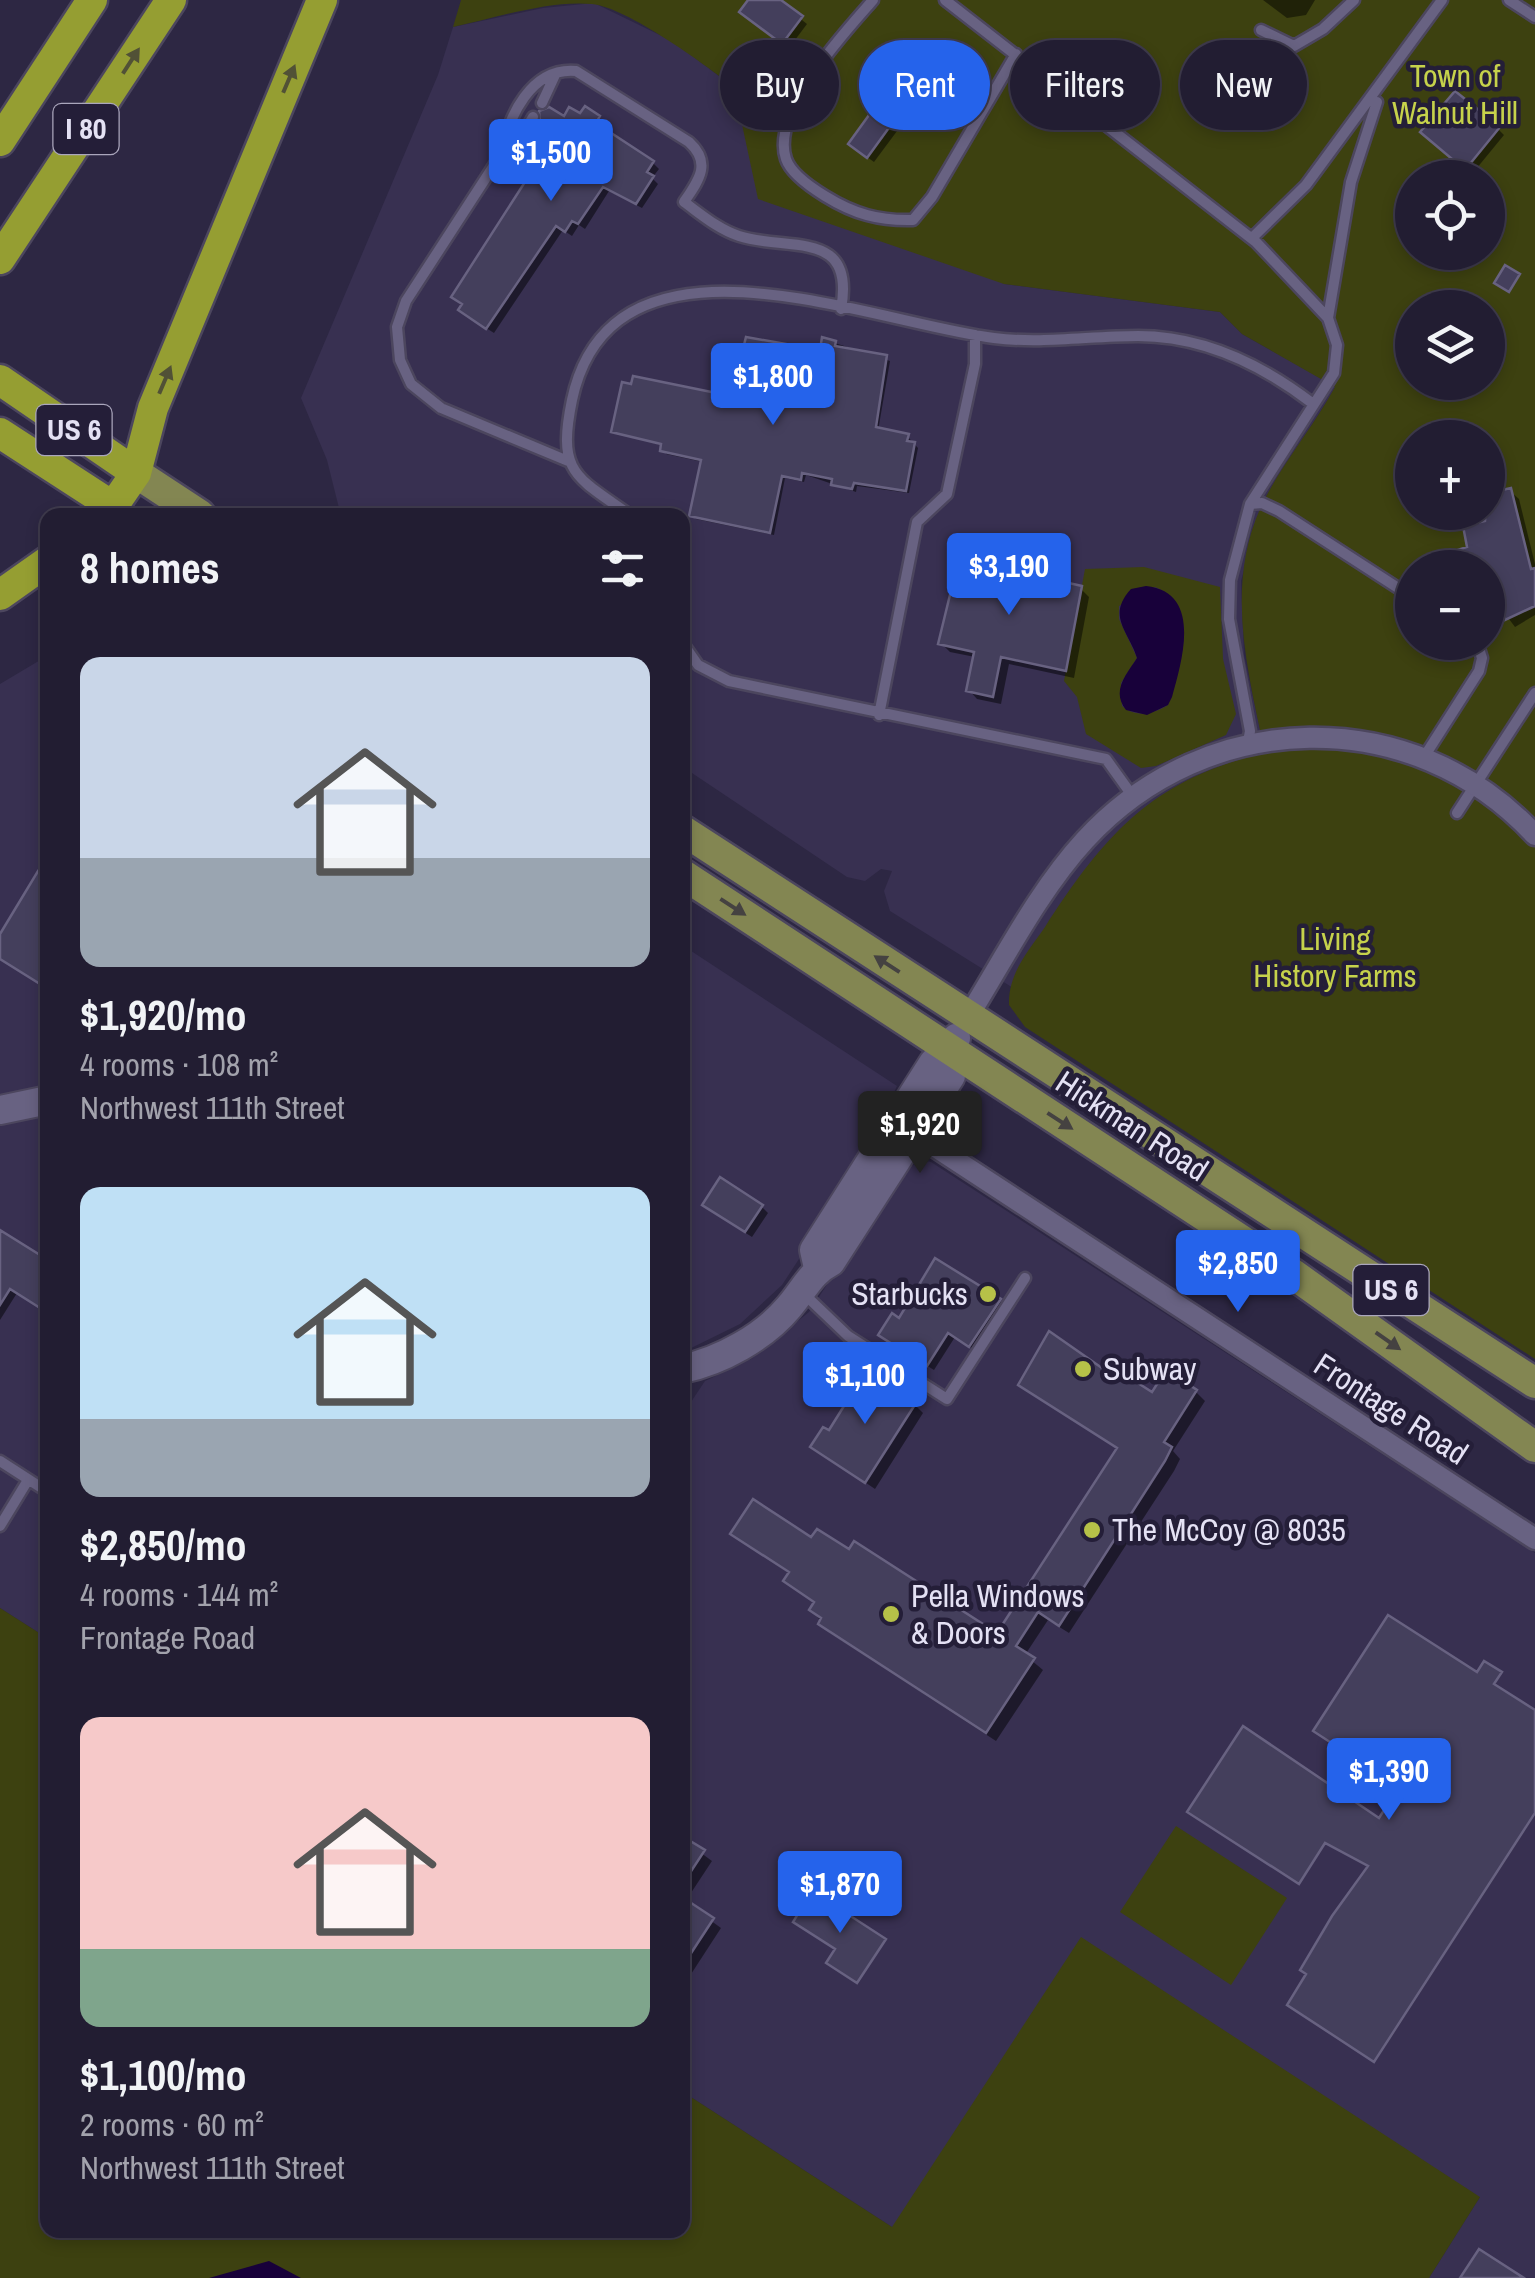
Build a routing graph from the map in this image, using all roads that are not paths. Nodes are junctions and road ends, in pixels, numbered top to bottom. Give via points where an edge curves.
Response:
1 (92, 0) edge
2 (171, 0) edge
3 (322, 0) edge
4 (874, 0) edge
5 (945, 0) edge
6 (1354, 0) edge
7 (1442, 0) edge
8 (1509, 0) edge
9 (1535, 17) edge
10 (1262, 30) dead end
11 (1010, 49) edge
12 (1010, 64) edge
13 (555, 75) junction
14 (1388, 79) junction
15 (542, 103) dead end
16 (533, 117) dead end
17 (1113, 130) edge
18 (0, 141) edge
19 (502, 153) junction
20 (1252, 238) junction
21 (0, 259) edge
22 (841, 309) junction
23 (1328, 318) junction
24 (975, 335) junction
25 (0, 380) edge
26 (1312, 403) junction
27 (0, 433) edge
28 (568, 462) junction
29 (136, 472) junction
30 (1250, 504) junction
31 (110, 508) edge
32 (118, 508) edge
33 (190, 508) edge
34 (620, 508) edge
35 (40, 568) edge
36 (1395, 587) edge
37 (0, 596) edge
38 (690, 654) edge
39 (1482, 660) edge
40 (1535, 693) edge
41 (880, 715) junction
42 (1248, 742) junction
43 (1424, 757) junction
44 (1475, 785) junction
45 (1134, 798) junction
46 (1457, 813) dead end
47 (690, 835) edge
48 (1535, 835) edge
49 (690, 879) edge
50 (968, 1017) junction
51 (950, 1048) junction
52 (40, 1102) edge
53 (0, 1110) edge
54 (914, 1133) junction
55 (818, 1268) junction
56 (1024, 1278) dead end
57 (802, 1292) junction
58 (690, 1366) edge
59 (1535, 1384) edge
60 (1535, 1447) edge
61 (0, 1462) edge
62 (28, 1480) junction
63 (40, 1487) edge
64 (0, 1526) edge
65 (1535, 1539) edge

1 - 18 highway, I 80
21 -> 2 highway, I 80
29 -> 3 highway via 153,408
4 - 12 lane via 832,45 786,131 786,159 802,180 852,211 882,221 912,220
5 - 11 lane
6 - 10 lane via 1294,46
7 - 14 lane
8 - 9 lane
13 - 15 lane
13 - 19 lane via 527,92 506,128
13 - 22 lane via 584,74 697,149 702,173 684,202 712,222 742,237 830,254 843,276
14 - 20 lane via 1306,185
14 - 23 lane via 1357,156
16 - 19 lane
17 - 20 lane
19 - 28 lane via 406,301 398,327 400,360 411,384 441,408
20 - 23 lane
22 - 24 lane
22 - 28 lane via 722,289 681,294 634,313 599,341 578,374 567,424
23 - 26 lane via 1337,345 1334,373
24 - 26 lane via 1187,340 1239,357
24 - 41 lane via 975,364 947,494 917,522
25 - 29 highway, US 6
26 - 30 lane
27 - 31 highway, US 6
28 - 34 lane
29 - 32 highway
29 - 33 main road, US 6
30 - 36 lane via 1279,511
30 - 42 lane via 1230,580 1229,619
35 - 37 highway
38 - 41 lane via 724,680
39 - 43 lane
40 - 44 lane
41 - 45 lane via 1106,759
42 - 43 street via 1350,738
42 - 45 street via 1186,765
43 - 44 street
44 - 46 lane
44 - 48 street
45 - 50 street via 1070,858
50 -> 47 main road, Hickman Road / US 6
49 -> 51 main road, Hickman Road / US 6
50 - 51 street
50 - 59 main road, Hickman Road / US 6
51 - 54 street via 951,1076
51 - 55 street via 933,1063 814,1250
51 -> 60 main road, Hickman Road / US 6 via 1293,1274
52 - 53 street
54 - 55 street via 831,1262
54 - 65 street, Frontage Road
55 - 57 street
56 - 57 lane via 947,1400 848,1336
57 - 58 street via 762,1332
61 - 62 lane
62 - 63 lane
62 - 64 lane

